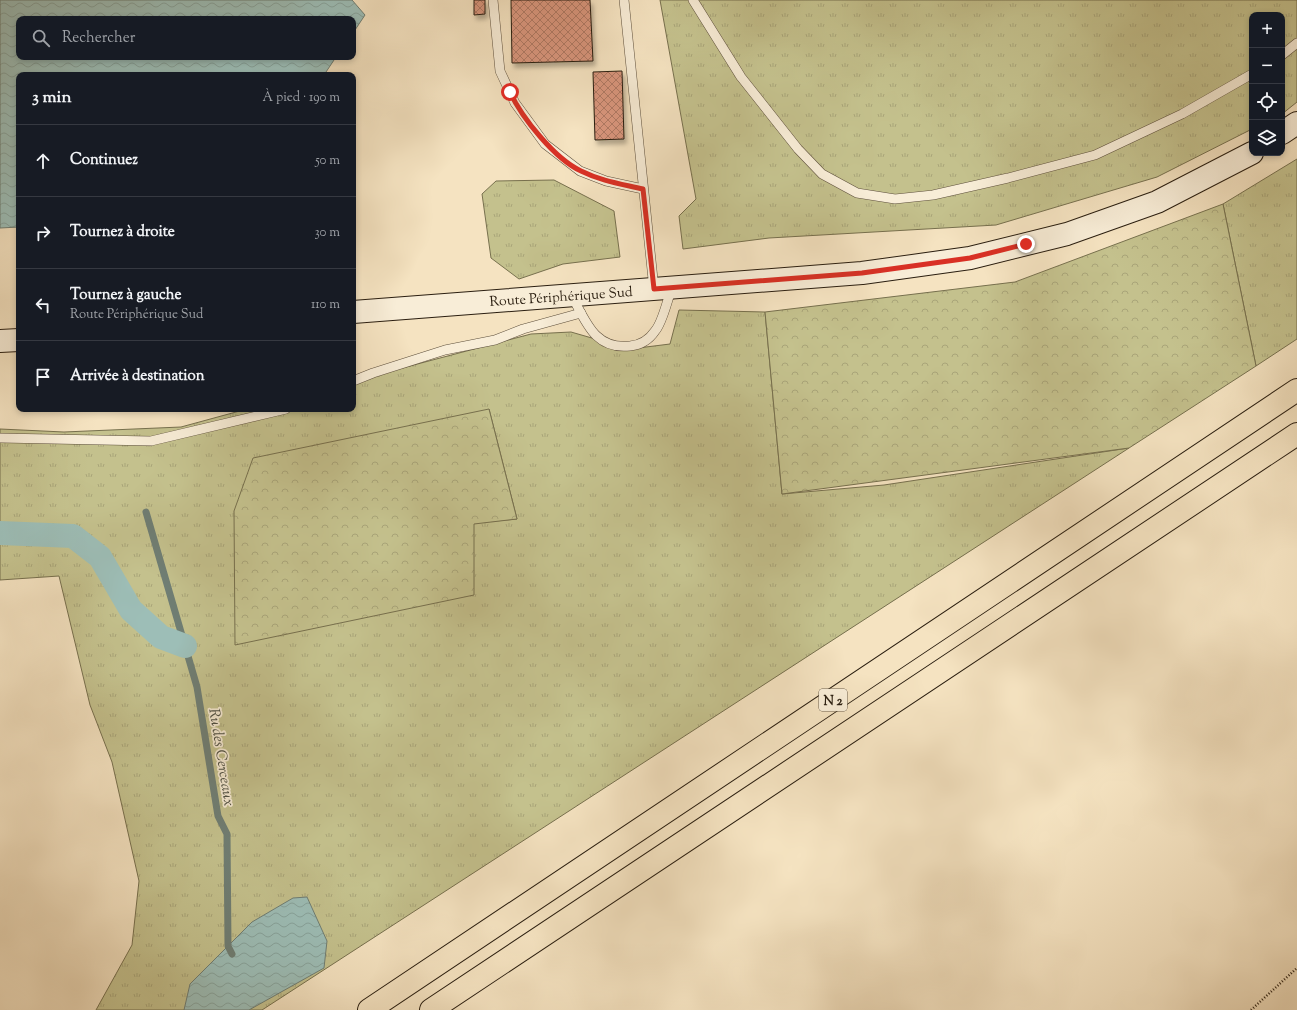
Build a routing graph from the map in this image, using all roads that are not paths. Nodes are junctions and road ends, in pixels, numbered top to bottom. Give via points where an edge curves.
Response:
1 (493, 0) edge
2 (624, 0) edge
3 (693, 0) edge
4 (1297, 43) edge
5 (1285, 53) edge
6 (1249, 76) edge
7 (1297, 123) edge
8 (1285, 131) edge
9 (1249, 155) edge
10 (643, 189) junction
11 (663, 288) junction
12 (576, 304) junction
13 (356, 312) edge
14 (16, 340) edge
15 (0, 341) edge
16 (356, 380) edge
17 (1297, 390) edge
18 (273, 412) edge
19 (1297, 434) edge
20 (0, 438) edge
21 (369, 1010) edge
22 (431, 1010) edge

1 - 10 lane via 500,71 515,102 545,144 580,171 606,181
2 - 10 lane
3 - 6 lane via 741,77 798,149 822,174 857,193 895,199 956,190 1095,155 1182,114
4 - 5 lane
7 - 8 main road
9 - 11 main road, Route Périphérique Sud via 1157,202 1068,234 970,258 862,273
10 - 11 lane
11 - 12 main road, Route Périphérique Sud
11 - 12 lane via 656,330 648,340 636,346 619,348 600,341
12 - 13 main road, Route Périphérique Sud
12 - 16 lane via 495,340 446,350
14 - 15 main road
17 - 21 highway, N 2
18 - 20 lane via 151,441
19 - 22 highway, N 2

